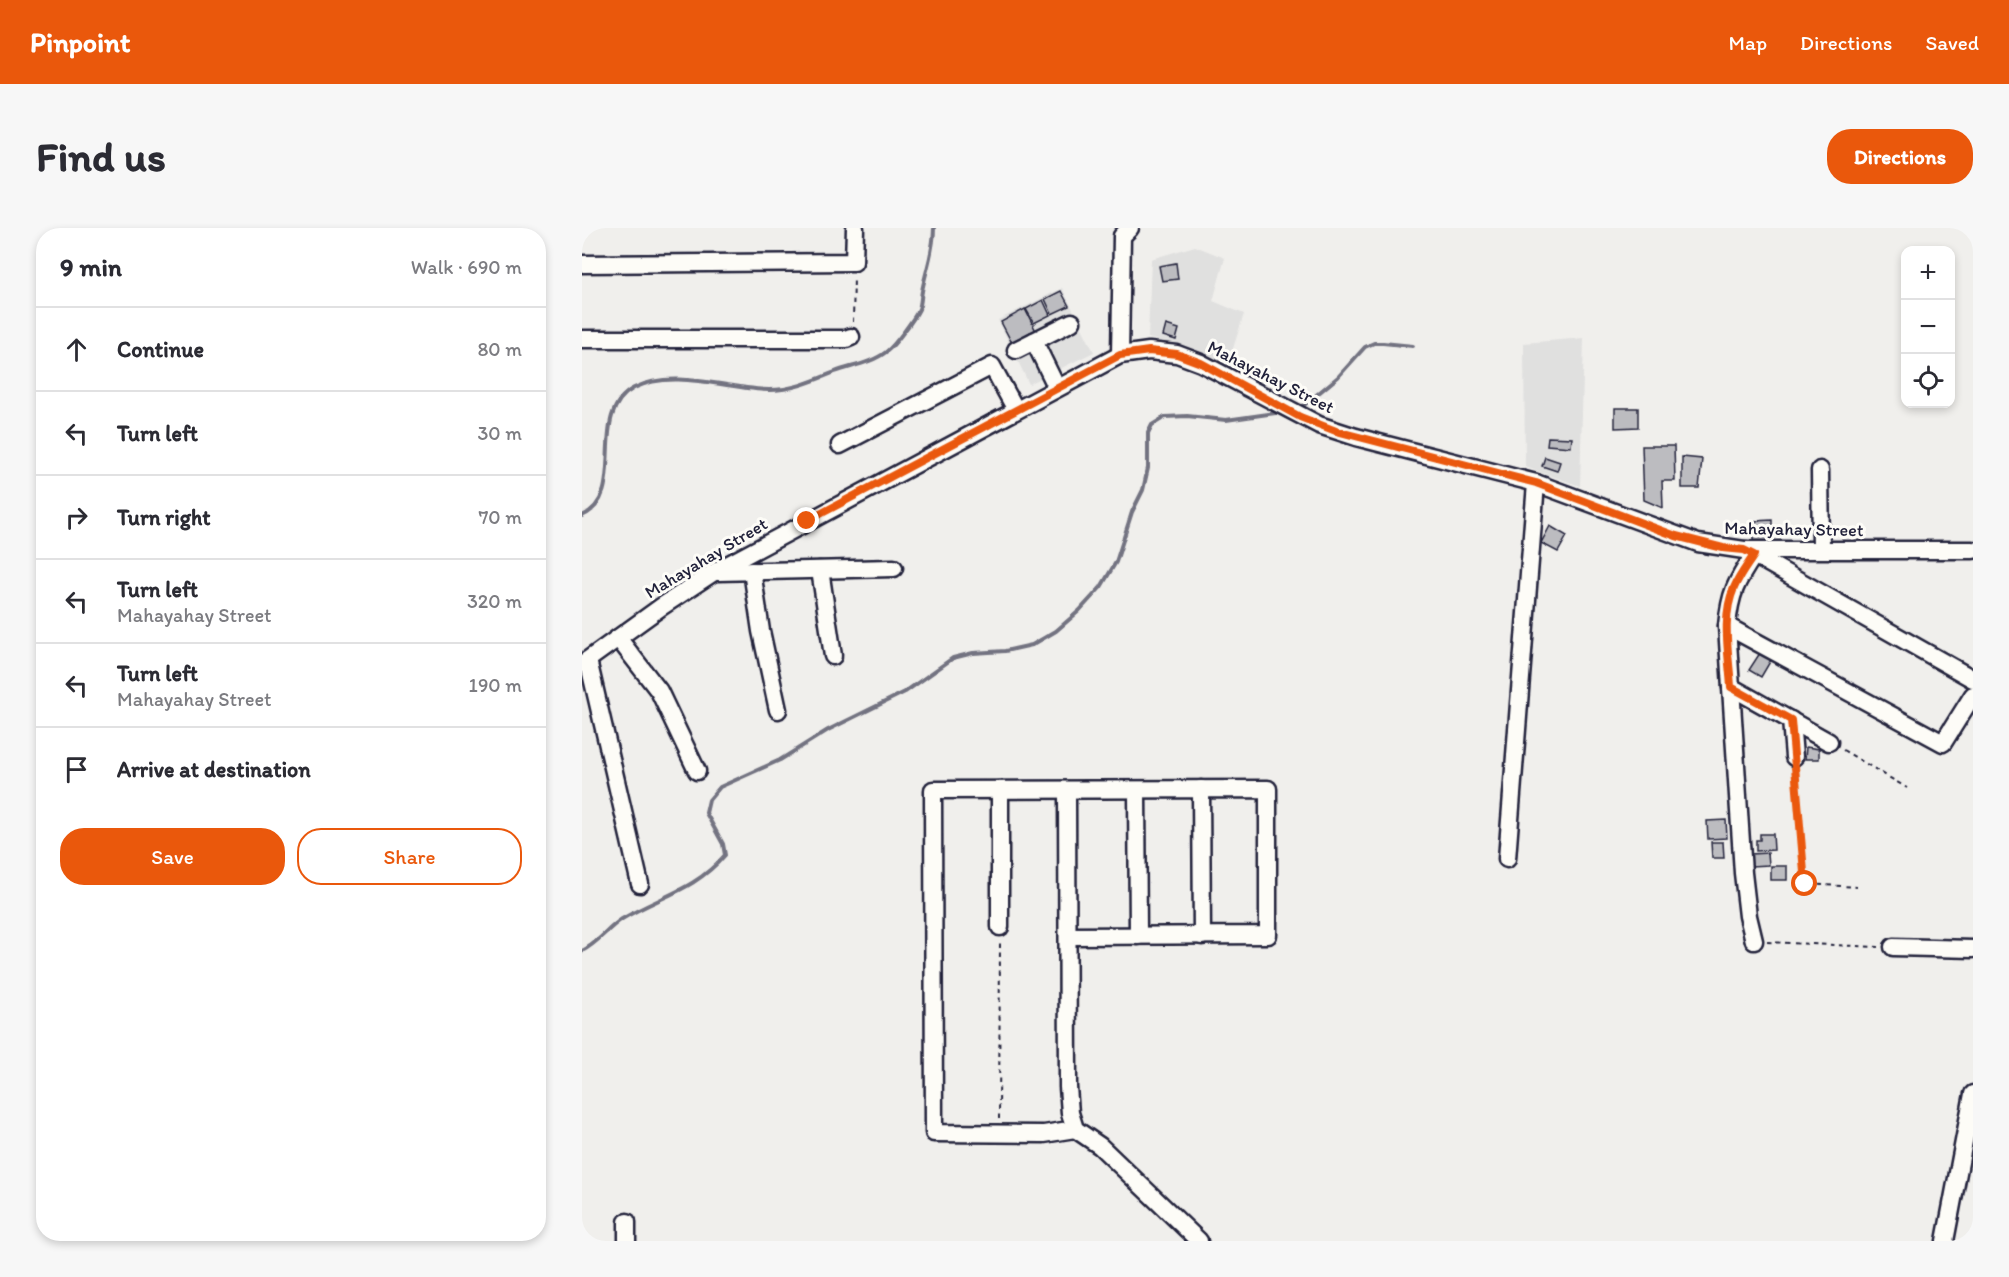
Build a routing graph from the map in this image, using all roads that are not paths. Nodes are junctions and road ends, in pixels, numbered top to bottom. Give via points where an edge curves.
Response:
1 (855, 228) edge
2 (1130, 228) edge
3 (582, 264) edge
4 (1072, 322) dead end
5 (851, 337) road end
6 (582, 339) edge
7 (1034, 341) junction
8 (1016, 350) dead end
9 (1120, 355) junction
10 (1057, 388) junction
11 (1016, 410) junction
12 (840, 445) dead end
13 (1820, 470) dead end
14 (1536, 483) junction
15 (1821, 549) junction
16 (1973, 550) edge
17 (1749, 553) junction
18 (894, 568) dead end
19 (820, 570) junction
20 (752, 571) junction
21 (714, 572) junction
22 (1727, 626) junction
23 (618, 638) junction
24 (833, 656) dead end
25 (585, 662) edge
26 (1973, 680) edge
27 (1731, 687) junction
28 (1973, 695) edge
29 (778, 710) dead end
30 (1791, 720) junction
31 (1829, 742) road end
32 (1794, 758) road end
33 (697, 771) dead end
34 (1201, 789) junction
35 (1000, 790) junction
36 (1067, 790) junction
37 (1137, 790) junction
38 (1508, 859) dead end
39 (640, 884) dead end
40 (1000, 927) road end
41 (1068, 936) junction
42 (1138, 936) junction
43 (1202, 936) junction
44 (1754, 941) road end
45 (1893, 947) road end
46 (1973, 949) edge
47 (1973, 1094) edge
48 (1075, 1129) junction
49 (627, 1222) dead end
50 (627, 1241) edge
51 (1199, 1241) edge
52 (1945, 1241) edge

1 - 3 street via 854,262
2 - 9 street via 1122,236
4 - 7 street
5 - 6 street
7 - 8 street
7 - 10 street
9 - 10 street, Mahayahay Street
9 - 14 street, Mahayahay Street via 1149,351 1177,354 1328,428
10 - 11 street, Mahayahay Street
11 - 12 street via 992,366
11 - 21 street, Mahayahay Street
13 - 15 street
14 - 17 street, Mahayahay Street via 1676,536
14 - 38 street
15 - 16 street, Mahayahay Street
15 - 17 street, Mahayahay Street
17 - 22 street via 1731,597
17 - 26 street
18 - 19 street
19 - 20 street
19 - 24 street
20 - 21 street
20 - 29 street
21 - 23 street, Mahayahay Street
22 - 27 street
22 - 28 street via 1943,743
23 - 25 street, Mahayahay Street
23 - 33 street via 659,692
25 - 39 street
27 - 30 street
27 - 44 street via 1743,873
30 - 31 street
30 - 32 street
34 - 37 street
34 - 43 street
34 - 43 street via 1268,789 1268,936
35 - 36 street
35 - 40 street
35 - 48 street via 933,790 934,1133 1044,1134
36 - 37 street
36 - 41 street
37 - 42 street
41 - 42 street
41 - 48 street via 1069,1102
42 - 43 street
45 - 46 street
47 - 52 street
48 - 51 street via 1100,1146
49 - 50 street

